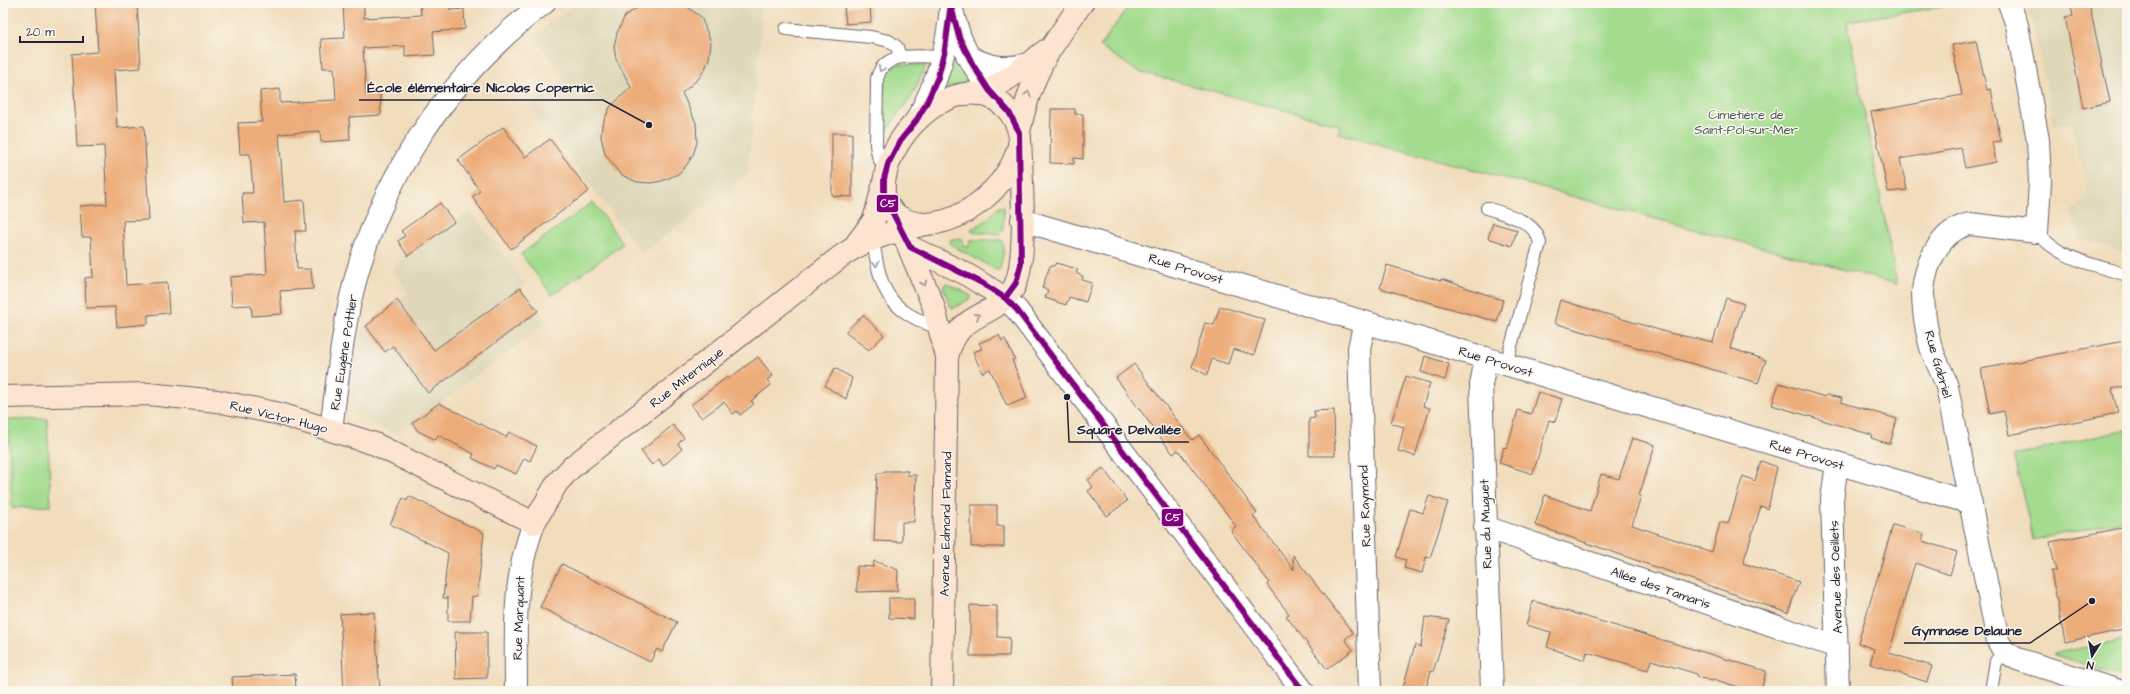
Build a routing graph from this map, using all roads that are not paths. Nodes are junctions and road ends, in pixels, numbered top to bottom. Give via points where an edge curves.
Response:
1 (544, 3) edge
2 (1082, 3) edge
3 (2009, 3) edge
4 (951, 5) edge
5 (786, 29) dead end
6 (1050, 46) junction
7 (967, 55) junction
8 (900, 57) junction
9 (943, 58) junction
10 (1029, 64) junction
11 (990, 96) junction
12 (916, 121) junction
13 (1020, 134) junction
14 (884, 179) junction
15 (1487, 208) dead end
16 (892, 210) junction
17 (1022, 220) junction
18 (926, 224) junction
19 (2037, 232) junction
20 (866, 237) junction
21 (906, 238) junction
22 (2127, 275) edge
23 (1005, 298) junction
24 (1365, 322) junction
25 (949, 330) junction
26 (1496, 361) junction
27 (3, 397) edge
28 (331, 429) junction
29 (1837, 463) junction
30 (1970, 503) junction
31 (534, 523) junction
32 (1486, 527) junction
33 (1837, 647) junction
34 (2004, 651) junction
35 (516, 691) edge
36 (942, 691) edge
37 (1303, 691) edge
38 (1370, 691) edge
39 (1492, 691) edge
40 (1838, 691) edge
41 (1991, 691) edge
42 (2119, 691) edge

1 - 28 street, Rue Eugène Pottier via 501,40 450,95 418,139 387,196 365,248 351,296 341,349
2 - 6 street
3 - 19 street via 2016,25 2038,140 2040,182
4 - 7 street via 957,31
4 - 9 street
5 - 8 lane via 883,39 897,47
6 - 10 street
13 -> 6 street via 1031,86
7 - 10 street via 982,63 1001,68
7 - 11 street
8 - 9 lane
8 -> 14 lane via 885,63 877,78 876,145
9 - 12 street via 931,94
10 - 11 street
11 - 12 street via 965,95 944,101
11 - 13 street via 1012,116
12 - 14 street via 895,149
13 - 17 street
13 - 18 street via 1012,163 988,194 956,217
14 - 16 street via 886,201
14 - 20 street via 876,212
15 - 26 lane via 1531,226 1539,236 1540,243
16 - 18 street via 907,221
16 - 21 street
17 - 23 street via 1020,270 1013,288
17 - 24 street, Rue Provost
18 - 21 street
19 - 22 lane via 2048,244 2061,252
19 - 30 street, Rue Gabriel via 1980,224 1963,226 1949,233 1939,245 1926,276 1924,300 1930,344 1944,375
20 - 21 street
20 -> 25 lane via 878,275 890,299 904,312
20 - 31 street, Rue Miternique via 576,463 557,483
21 - 23 street
21 -> 25 street
25 -> 23 street via 989,310
23 - 37 street via 1017,310
24 - 26 street, Rue Provost
24 - 38 street, Rue Raymond via 1359,352
25 - 36 street, Avenue Edmond Flamand via 951,341 947,357
26 - 29 street, Rue Provost
26 - 32 street, Rue du Muguet via 1481,385
27 - 28 street, Rue Victor Hugo via 128,393 183,396 262,409
28 - 31 street, Rue Victor Hugo via 374,444
29 - 30 street, Rue Provost
29 - 33 street, Avenue des Oeillets via 1832,500
30 - 34 street, Rue Gabriel via 1994,627
31 - 35 street, Rue Marquant via 521,562 517,590
32 - 33 street, Allée des Tamaris
32 - 39 street, Rue du Muguet
33 - 40 street, Avenue des Oeillets
34 - 41 lane via 1996,661
34 - 42 street via 2026,662

